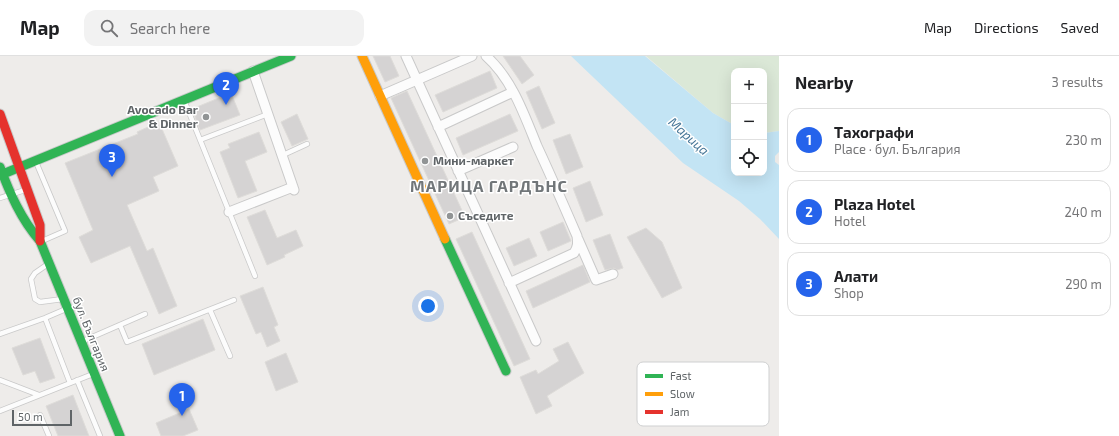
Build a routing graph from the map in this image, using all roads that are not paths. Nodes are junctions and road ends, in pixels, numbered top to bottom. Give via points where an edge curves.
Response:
1 (291, 56) edge
2 (362, 56) edge
3 (406, 56) edge
4 (486, 56) edge
5 (465, 57) edge
6 (253, 71) junction
7 (417, 80) junction
8 (513, 92) junction
9 (380, 96) junction
10 (184, 100) junction
11 (0, 114) edge
12 (268, 114) junction
13 (438, 127) junction
14 (200, 140) junction
15 (307, 144) dead end
16 (513, 147) dead end
17 (283, 155) junction
18 (36, 161) junction
19 (19, 168) junction
20 (1, 170) edge
21 (458, 171) junction
22 (27, 189) junction
23 (11, 195) junction
24 (0, 198) edge
25 (229, 212) junction
26 (577, 236) junction
27 (40, 241) junction
28 (49, 264) junction
29 (613, 274) dead end
30 (255, 276) dead end
31 (509, 283) junction
32 (64, 299) junction
33 (234, 300) dead end
34 (68, 309) junction
35 (210, 310) junction
36 (145, 314) dead end
37 (45, 318) junction
38 (120, 325) junction
39 (0, 334) edge
40 (536, 341) dead end
41 (81, 342) junction
42 (230, 356) dead end
43 (506, 371) dead end
44 (94, 374) junction
45 (0, 380) edge
46 (77, 380) junction
47 (70, 383) junction
48 (39, 395) junction
49 (0, 411) edge
50 (40, 416) dead end
51 (49, 436) edge
52 (100, 436) edge
53 (120, 436) edge

1 - 6 street
2 - 9 street
3 - 7 street
4 - 8 street via 495,64
5 - 7 street
6 - 10 street
6 - 12 street
7 - 9 street
7 - 13 street
8 - 13 street
8 - 26 street
9 - 43 street
10 - 14 lane
10 - 18 street
11 - 19 street, бул. България
12 - 14 lane
12 - 17 street
13 - 21 street
14 - 25 lane
15 - 17 lane
16 - 21 street
17 - 25 street via 293,188
18 - 19 street
18 - 27 lane via 65,231
19 - 20 street
19 - 22 street, бул. България
20 - 23 street, бул. България
21 - 31 street
22 - 23 lane
22 - 27 street, бул. България via 40,225
23 - 24 lane
23 - 27 street, бул. България via 30,231
25 - 30 lane
26 - 29 street via 596,280
26 - 31 street via 578,244 574,253
27 - 28 street, бул. България
28 - 32 street, бул. България
28 - 32 lane via 35,273 30,280 35,299 40,302
31 - 40 street
32 - 34 street, бул. България
33 - 35 lane
34 - 37 lane
34 - 41 street, бул. България
35 - 38 lane via 127,342
35 - 42 lane
36 - 38 lane
37 - 39 lane
37 - 47 lane
38 - 41 lane
41 - 44 street, бул. България
44 - 46 lane
44 - 53 street, бул. България
45 - 48 lane
46 - 47 lane
46 - 52 lane
47 - 48 lane
48 - 49 lane
50 - 51 lane

